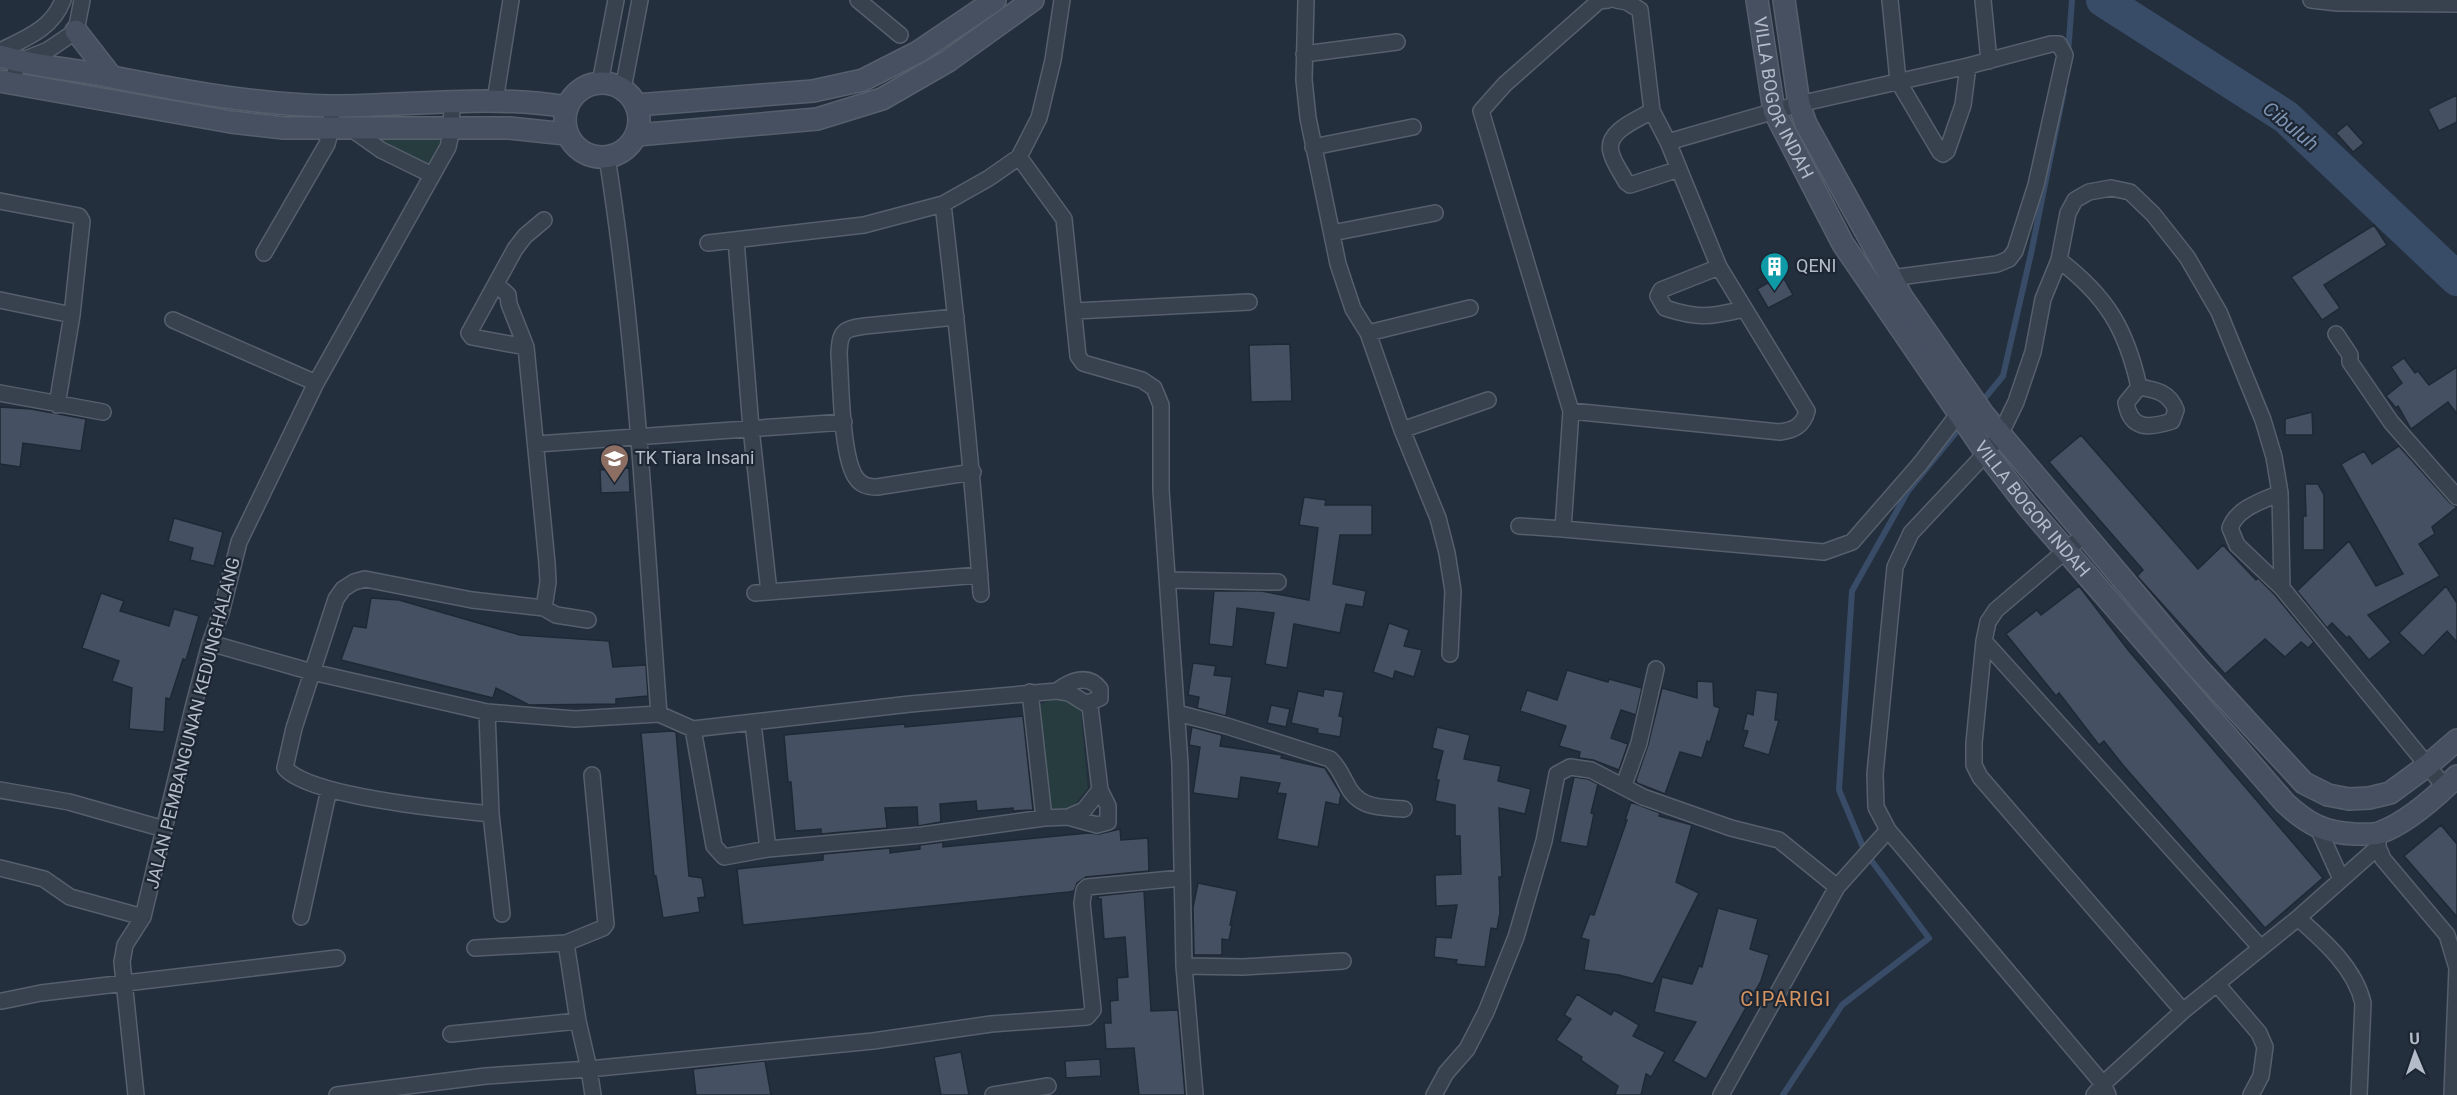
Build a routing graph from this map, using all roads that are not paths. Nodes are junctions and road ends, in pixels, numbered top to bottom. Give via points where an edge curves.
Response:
1 (63, 0) edge
2 (82, 0) edge
3 (511, 0) edge
4 (616, 0) edge
5 (640, 0) edge
6 (858, 0) edge
7 (995, 0) edge
8 (1034, 0) edge
9 (1062, 0) edge
10 (1306, 0) edge
11 (1608, 0) edge
12 (1616, 0) edge
13 (1758, 0) edge
14 (1784, 0) edge
15 (1890, 0) edge
16 (1983, 0) edge
17 (2311, 0) edge
18 (2457, 4) edge
19 (76, 31) junction
20 (900, 35) dead end
21 (1397, 42) dead end
22 (0, 51) edge
23 (1304, 54) junction
24 (9, 59) edge
25 (1989, 61) junction
26 (1968, 66) junction
27 (111, 76) junction
28 (1898, 81) junction
29 (6, 82) edge
30 (600, 83) junction
31 (146, 84) junction
32 (630, 97) junction
33 (452, 101) junction
34 (495, 101) junction
35 (1798, 104) junction
36 (142, 105) junction
37 (332, 106) junction
38 (567, 107) junction
39 (1652, 111) junction
40 (1774, 111) junction
41 (1413, 127) dead end
42 (340, 128) junction
43 (451, 128) junction
44 (566, 134) junction
45 (637, 135) junction
46 (1668, 142) junction
47 (1313, 147) junction
48 (607, 157) junction
49 (1019, 157) junction
50 (1678, 169) junction
51 (430, 174) junction
52 (0, 201) edge
53 (943, 204) junction
54 (1435, 213) dead end
55 (544, 220) dead end
56 (1332, 233) junction
57 (736, 240) junction
58 (708, 243) dead end
59 (264, 253) dead end
60 (2059, 260) junction
61 (1719, 267) junction
62 (1891, 278) junction
63 (497, 285) junction
64 (0, 300) edge
65 (1249, 302) dead end
66 (1470, 308) dead end
67 (1744, 309) junction
68 (1075, 311) junction
69 (72, 315) junction
70 (956, 317) junction
71 (173, 320) dead end
72 (1368, 333) junction
73 (2336, 334) dead end
74 (526, 348) junction
75 (316, 383) junction
76 (2139, 387) dead end
77 (0, 393) edge
78 (1488, 400) dead end
79 (57, 405) junction
80 (1571, 411) junction
81 (103, 412) dead end
82 (1968, 417) junction
83 (844, 422) junction
84 (751, 428) junction
85 (1402, 430) junction
86 (2000, 435) junction
87 (638, 437) junction
88 (537, 444) junction
89 (1986, 453) junction
90 (973, 472) junction
91 (2280, 493) junction
92 (2457, 497) edge
93 (1519, 526) dead end
94 (1563, 529) junction
95 (2084, 535) junction
96 (2065, 551) junction
97 (980, 575) junction
98 (1169, 580) junction
99 (1278, 582) dead end
100 (2282, 588) junction
101 (981, 594) dead end
102 (544, 608) junction
103 (588, 620) dead end
104 (1984, 641) junction
105 (210, 643) junction
106 (1450, 654) dead end
107 (1656, 669) dead end
108 (312, 672) junction
109 (1030, 692) junction
110 (487, 712) junction
111 (1177, 713) junction
112 (659, 714) junction
113 (753, 723) junction
114 (693, 729) junction
115 (2457, 740) edge
116 (2428, 765) junction
117 (592, 775) dead end
118 (2451, 782) edge
119 (1624, 785) junction
120 (329, 789) junction
121 (0, 790) edge
122 (1100, 790) junction
123 (1404, 809) dead end
124 (491, 814) junction
125 (1068, 817) junction
126 (1044, 818) junction
127 (2318, 828) junction
128 (164, 829) junction
129 (1888, 830) junction
130 (2378, 840) junction
131 (768, 849) junction
132 (0, 868) edge
133 (1182, 878) junction
134 (2341, 879) junction
135 (1838, 887) junction
136 (501, 914) dead end
137 (143, 917) junction
138 (301, 917) dead end
139 (2298, 918) junction
140 (566, 943) junction
141 (2260, 947) junction
142 (476, 948) dead end
143 (337, 958) dead end
144 (1343, 961) dead end
145 (1184, 966) junction
146 (124, 984) junction
147 (2217, 984) junction
148 (2, 1001) dead end
149 (2183, 1011) junction
150 (578, 1021) junction
151 (451, 1034) dead end
152 (589, 1069) junction
153 (1048, 1086) dead end
154 (2102, 1091) edge
155 (2253, 1094) edge
156 (136, 1095) edge
157 (337, 1095) edge
158 (593, 1095) edge
159 (993, 1095) edge
160 (1195, 1095) edge
161 (1434, 1095) edge
162 (1721, 1095) edge
163 (2359, 1095) edge
164 (2452, 1095) edge

1 - 22 street via 52,21 39,32
2 - 19 street
3 - 34 street
4 - 30 street
5 - 32 street
6 - 20 street
7 - 32 street via 910,57 863,80 813,91
8 - 45 street via 948,61 882,99 817,119
9 - 49 street via 1039,118
10 - 23 street
11 - 80 street via 1599,1 1505,84 1481,111
12 - 39 street via 1640,10
13 - 40 street, VILLA BOGOR INDAH
14 - 35 street, VILLA BOGOR INDAH
15 - 28 street
16 - 25 street
17 - 18 street
19 - 24 street via 48,50
19 - 27 street
21 - 23 street
23 - 47 street
24 - 27 street
24 - 29 street
25 - 26 street
25 - 62 street via 2051,44 2059,44 2065,55 2036,185 2014,251 2009,260 1997,264
26 - 28 street
26 - 28 street via 1963,105 1943,154
27 - 31 street
28 - 35 street
29 - 36 street
30 - 32 street via 612,84
30 - 38 street via 580,90
31 - 36 street
31 - 37 street via 272,103
32 - 45 street via 640,114
33 - 34 street
33 - 37 street
33 - 43 street, JALAN PEMBANGUNAN KEDUNGHALANG
34 - 38 street
35 - 40 street
35 - 62 street, VILLA BOGOR INDAH via 1826,163
36 - 42 street via 259,125
37 - 42 street
38 - 44 street
39 - 46 street
39 - 50 street via 1618,132 1610,151 1630,185
40 - 46 street
40 - 82 street, VILLA BOGOR INDAH via 1843,244
41 - 47 street
42 - 43 street
42 - 51 street
42 - 59 street
43 - 44 street via 509,128
43 - 51 street, JALAN PEMBANGUNAN KEDUNGHALANG via 450,143
44 - 48 street via 586,154
45 - 48 street via 624,151
46 - 50 street
47 - 56 street
48 - 87 street via 619,230
49 - 53 street
49 - 68 street via 1064,219
50 - 61 street
51 - 75 street, JALAN PEMBANGUNAN KEDUNGHALANG
52 - 69 street via 80,216 82,229
53 - 57 street via 864,225
53 - 70 street
54 - 56 street
55 - 63 street via 515,249
56 - 72 street via 1346,290
57 - 58 street
57 - 84 street
60 - 76 street via 2084,279 2109,308 2132,357
60 - 86 street via 2043,299 2033,352 2020,392
60 - 91 street via 2068,213 2075,200 2089,192 2111,188 2130,192 2153,214 2187,257 2218,312 2263,420
61 - 67 street
61 - 67 street via 1661,290 1658,296 1665,308 1691,316 1715,316
62 - 82 street, VILLA BOGOR INDAH via 1966,389
63 - 74 street via 508,295
63 - 74 street via 470,335
64 - 69 street
65 - 68 street
66 - 72 street
67 - 80 street via 1807,411 1793,430 1780,432
68 - 98 street via 1078,356 1083,363 1131,375 1154,387 1158,396
69 - 79 street
70 - 83 street via 865,326 843,332 839,354
70 - 90 street
71 - 75 street
72 - 85 street
73 - 92 street via 2391,422
74 - 88 street
75 - 105 street, JALAN PEMBANGUNAN KEDUNGHALANG via 239,542
77 - 79 street
78 - 85 street
79 - 81 street
80 - 94 street
82 - 86 street, VILLA BOGOR INDAH
82 - 89 street, VILLA BOGOR INDAH
82 - 94 street via 1920,464 1852,542 1835,549 1824,552
83 - 84 street
83 - 90 street via 852,472 866,486
84 - 87 street
84 - 97 street via 762,592
85 - 106 street via 1438,518 1447,553 1453,591
86 - 89 street
86 - 95 street, VILLA BOGOR INDAH
87 - 88 street
87 - 112 street
88 - 102 street via 548,582
89 - 96 street, VILLA BOGOR INDAH
89 - 129 street via 1911,533 1895,567 1875,774 1876,807
90 - 97 street
91 - 100 street
91 - 100 street via 2241,512 2230,528 2237,545
93 - 94 street
95 - 96 street
95 - 116 street, VILLA BOGOR INDAH via 2304,783 2328,795 2369,798 2390,793
96 - 104 street via 1996,610 1988,622
96 - 127 street, VILLA BOGOR INDAH via 2286,803
97 - 101 street
98 - 99 street
98 - 111 street
100 - 116 street
102 - 103 street via 556,615
102 - 108 street via 472,600 365,579 354,582 336,599
104 - 141 street
104 - 149 street via 1974,743 1974,765 1980,777
105 - 108 street
105 - 128 street, JALAN PEMBANGUNAN KEDUNGHALANG
107 - 119 street via 1639,742
108 - 110 street
108 - 120 street via 285,768
109 - 113 street
109 - 122 street via 1069,693 1091,707
109 - 126 street
110 - 112 street via 575,719
110 - 124 street
111 - 123 street via 1330,759 1356,800
111 - 133 street
112 - 114 street
113 - 114 street
113 - 131 street
114 - 131 street via 716,851 730,857
115 - 116 street, VILLA BOGOR INDAH
116 - 118 street
117 - 140 street via 606,924
118 - 130 street, VILLA BOGOR INDAH
119 - 135 street via 1643,797 1731,828 1779,840
119 - 161 street via 1591,770 1570,767 1557,774 1544,841 1516,937 1467,1049 1446,1073
120 - 124 street via 443,810
120 - 138 street
121 - 128 street via 69,802
122 - 125 street via 1084,810
122 - 125 street via 1108,806 1107,822 1097,825
124 - 136 street
125 - 126 street
126 - 131 street via 922,835
127 - 130 street, VILLA BOGOR INDAH
127 - 134 street
128 - 137 street, JALAN PEMBANGUNAN KEDUNGHALANG
129 - 135 street
129 - 154 street
130 - 134 street
130 - 164 street via 2383,859 2447,935 2453,951 2457,968
132 - 137 street via 44,879 70,897
133 - 145 street
133 - 152 street via 1084,890 1093,1010 1087,1017 991,1024 873,1041
134 - 139 street
135 - 162 street
137 - 146 street, JALAN PEMBANGUNAN KEDUNGHALANG via 125,945
139 - 141 street
139 - 163 street via 2321,939 2360,988 2363,1003
140 - 142 street
140 - 150 street
141 - 147 street
143 - 146 street
144 - 145 street
145 - 160 street
146 - 148 street
146 - 156 street, JALAN PEMBANGUNAN KEDUNGHALANG
147 - 149 street
147 - 155 street via 2259,1033 2265,1047 2261,1076
149 - 154 street
150 - 151 street
150 - 152 street
152 - 157 street via 486,1076
152 - 158 street
153 - 159 street

